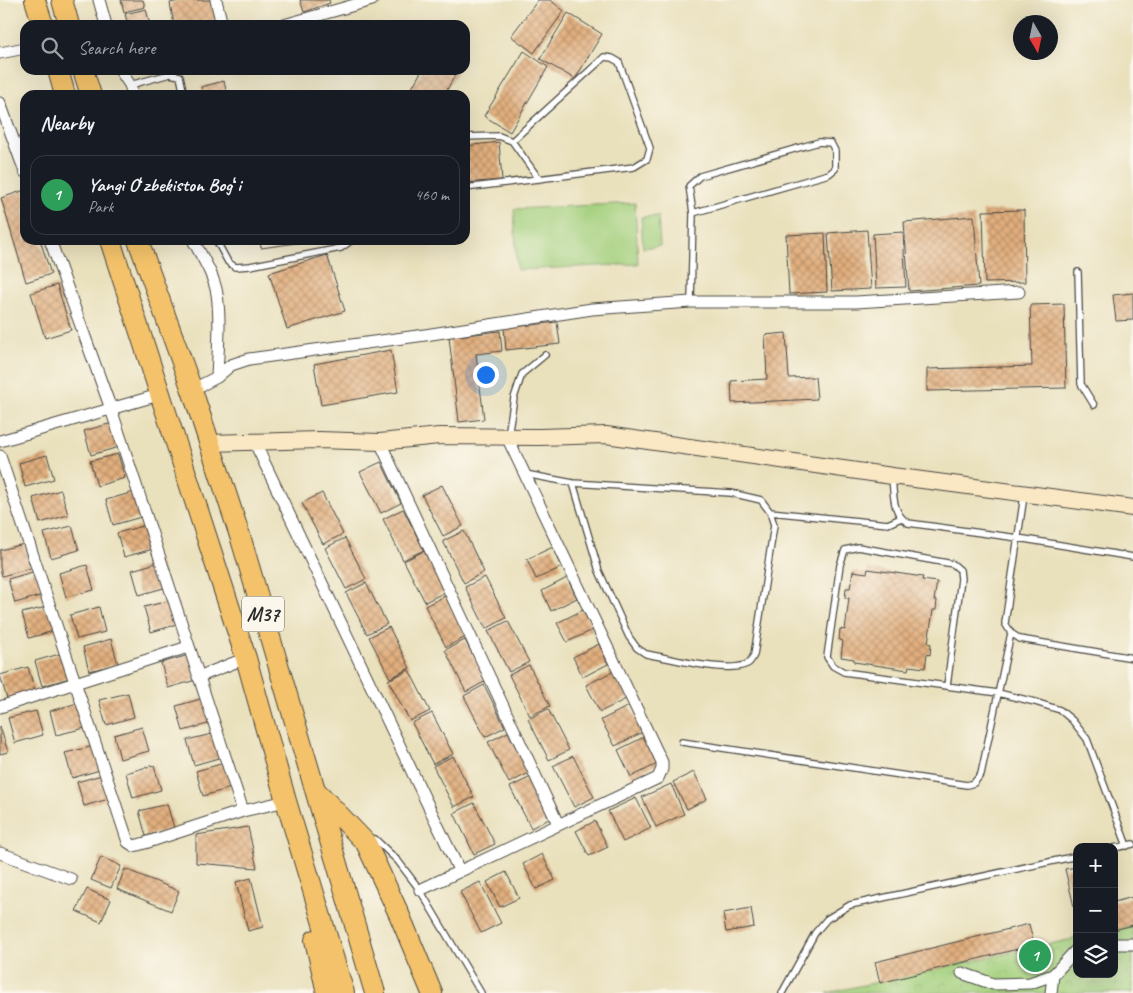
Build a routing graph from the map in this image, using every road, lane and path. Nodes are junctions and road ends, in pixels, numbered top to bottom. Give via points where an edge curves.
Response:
1 (35, 0) edge
2 (62, 0) edge
3 (99, 0) edge
4 (216, 0) edge
5 (366, 1) edge
6 (41, 20) edge
7 (68, 20) edge
8 (105, 20) edge
9 (221, 20) edge
10 (301, 20) edge
11 (20, 49) edge
12 (0, 53) edge
13 (59, 75) edge
14 (85, 75) edge
15 (123, 75) edge
16 (168, 75) edge
17 (175, 75) edge
18 (64, 90) edge
19 (90, 90) edge
20 (131, 90) edge
21 (183, 90) edge
22 (0, 103) edge
23 (470, 137) edge
24 (512, 142) junction
25 (20, 158) edge
26 (539, 179) junction
27 (470, 187) edge
28 (693, 213) junction
29 (52, 245) edge
30 (112, 245) edge
31 (140, 245) edge
32 (196, 245) edge
33 (219, 245) edge
34 (345, 245) edge
35 (1078, 272) dead end
36 (1019, 292) dead end
37 (691, 302) junction
38 (545, 355) dead end
39 (217, 377) junction
40 (192, 390) junction
41 (162, 394) junction
42 (1094, 405) dead end
43 (111, 409) junction
44 (507, 438) junction
45 (0, 441) edge
46 (254, 441) junction
47 (380, 442) junction
48 (210, 443) junction
49 (0, 456) edge
50 (525, 474) junction
51 (892, 476) junction
52 (573, 483) junction
53 (1024, 494) junction
54 (1133, 508) edge
55 (770, 512) junction
56 (901, 518) junction
57 (1018, 538) junction
58 (1133, 557) edge
59 (1011, 633) junction
60 (188, 647) junction
61 (246, 658) junction
62 (1133, 658) edge
63 (198, 677) junction
64 (74, 683) junction
65 (947, 686) junction
66 (998, 693) junction
67 (0, 707) edge
68 (682, 742) dead end
69 (315, 790) junction
70 (286, 801) junction
71 (243, 811) junction
72 (558, 824) junction
73 (375, 840) dead end
74 (1130, 845) edge
75 (0, 853) edge
76 (1073, 857) edge
77 (460, 870) junction
78 (71, 879) dead end
79 (420, 890) junction
80 (1073, 953) edge
81 (962, 973) dead end
82 (1053, 975) junction
83 (327, 993) edge
84 (344, 993) edge
85 (375, 993) edge
86 (432, 993) edge
87 (482, 993) edge
88 (782, 993) edge
89 (1051, 993) edge

1 - 6 highway
2 - 7 highway
3 - 8 street
4 - 9 street
5 - 10 street
11 - 12 street
13 - 18 highway
14 - 19 highway
15 - 20 street
16 - 20 lane
17 - 21 lane via 180,76
22 - 25 street
23 - 24 lane via 499,136
24 - 26 lane
24 - 26 lane via 604,57 619,62 650,148 647,159 634,167
26 - 27 lane
28 - 28 lane via 690,186 700,176 819,142 831,143 835,151 835,169 829,174
28 - 37 lane
29 - 43 street
30 - 41 highway, M37
31 - 40 highway, M37
32 - 39 street via 217,294
33 - 34 lane via 228,262 236,267
35 - 42 lane via 1081,384
36 - 37 street via 856,302
37 - 39 street via 592,308 248,360 231,365
38 - 44 lane via 522,374
39 - 40 street
40 - 48 highway, M37
41 - 43 street
41 - 61 highway, M37
43 - 45 street
43 - 60 street
44 - 47 street via 439,436
44 - 50 street
44 - 51 street via 606,435
46 - 47 street
46 - 48 street
46 - 77 street
47 - 72 street
48 - 69 highway, M37
49 - 64 street
50 - 52 lane
50 - 72 street via 662,762 658,778
51 - 53 street
51 - 56 lane via 896,512
52 - 55 lane via 731,493 762,500
52 - 55 lane via 599,572 637,648 646,654 722,668 750,663 754,655 774,525
53 - 54 street
53 - 57 lane
55 - 56 lane via 888,524
56 - 57 lane via 908,523
57 - 58 lane
57 - 59 lane via 1006,623
59 - 62 lane via 1020,639
59 - 66 lane
60 - 63 street
60 - 64 street
61 - 63 street
61 - 70 highway, M37
63 - 71 street
64 - 67 street
64 - 71 street via 128,842 134,846 145,844
65 - 65 lane via 844,672 833,666 827,657 845,550 858,547 877,550 953,564 960,570 962,579
65 - 66 lane
66 - 68 lane via 981,774 967,786
66 - 74 lane via 1060,710 1072,720 1087,739
69 - 85 highway, M37
69 - 86 highway via 366,843
70 - 71 street
70 - 83 highway
70 - 84 highway, M37
72 - 77 street
73 - 79 lane via 398,861
75 - 78 street
76 - 88 lane via 850,905 827,919 815,933
77 - 79 street
79 - 87 lane
80 - 82 street
81 - 82 street via 993,984 1030,984
82 - 89 street

